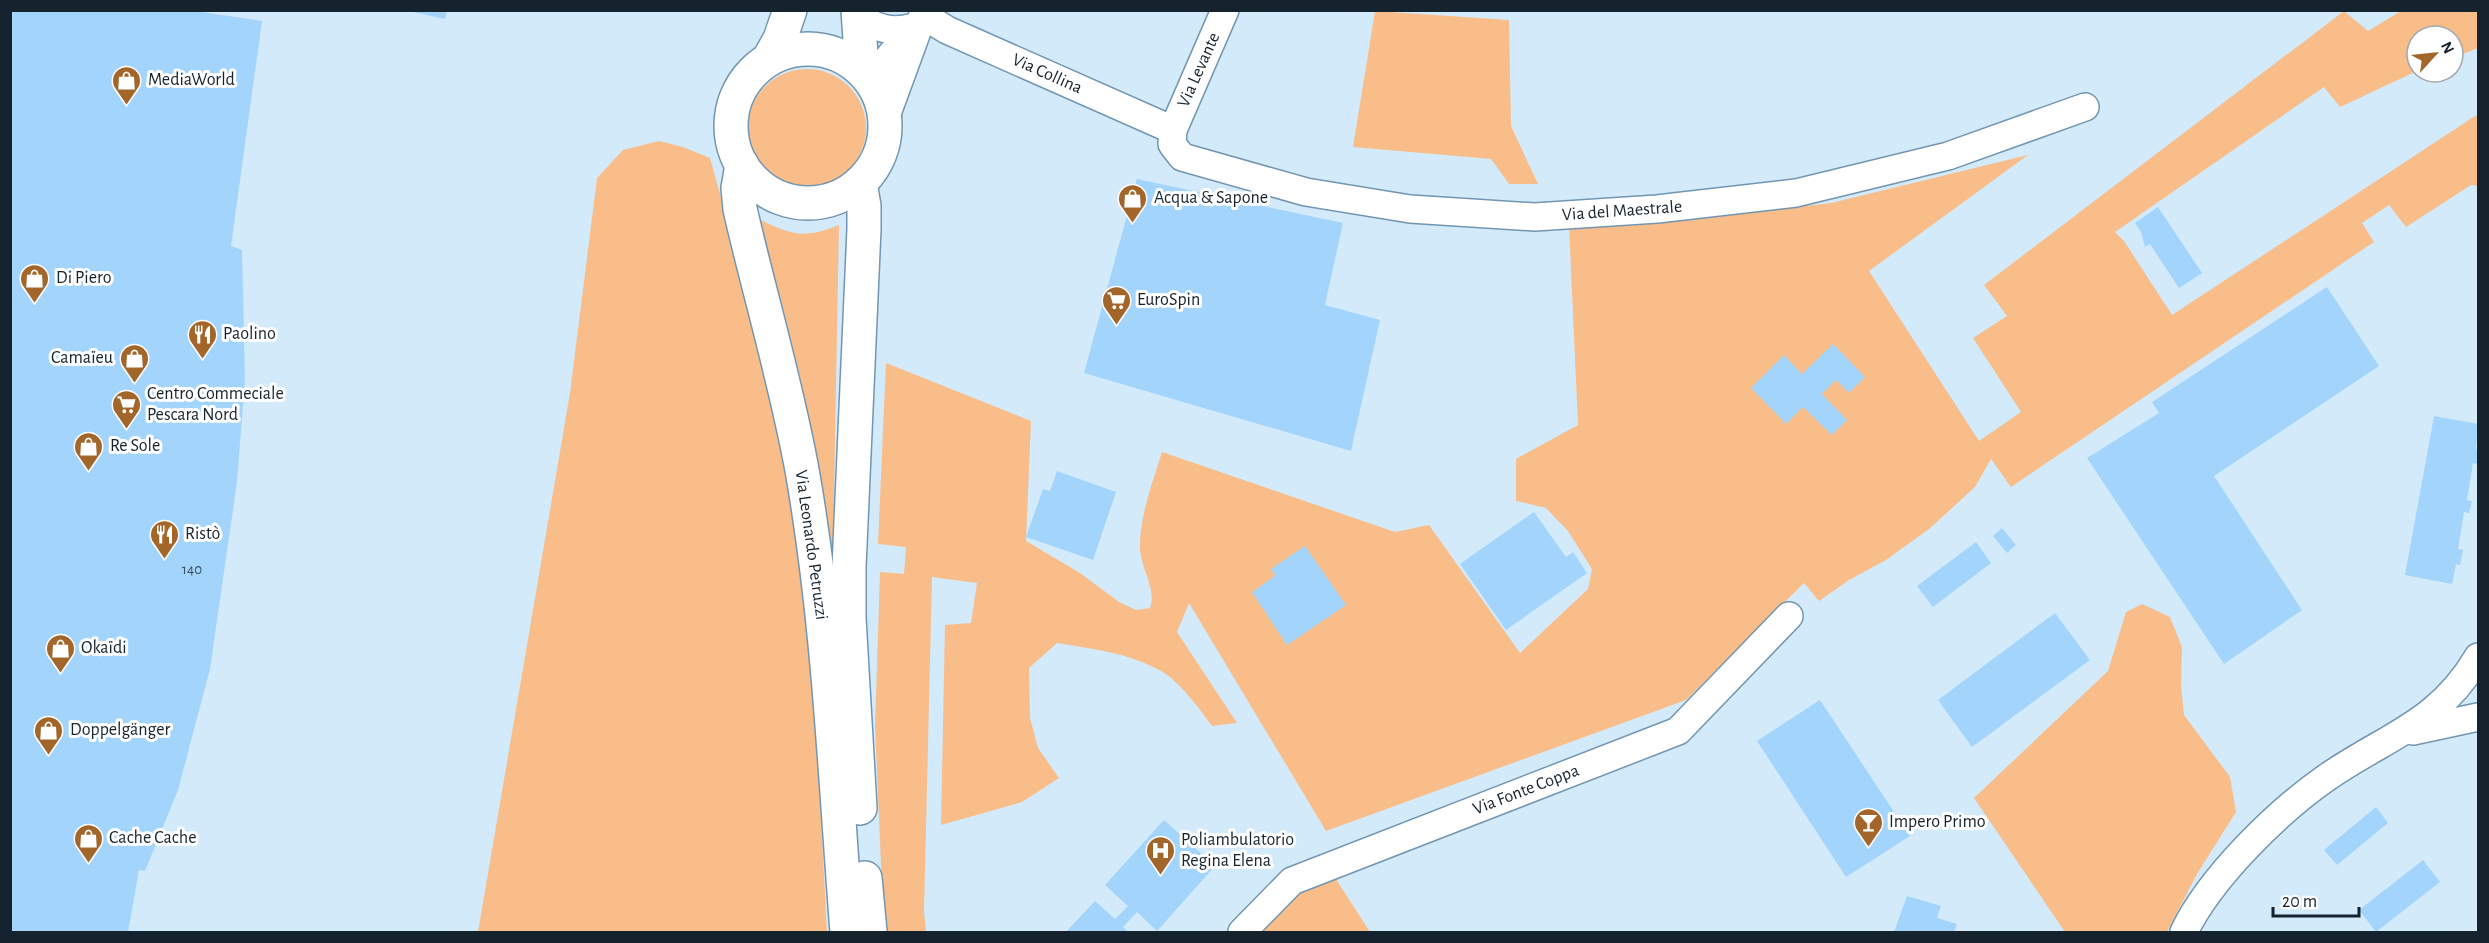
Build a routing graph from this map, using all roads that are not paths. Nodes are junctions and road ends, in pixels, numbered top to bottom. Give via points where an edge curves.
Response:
1 (789, 10) edge
2 (1225, 10) edge
3 (857, 13) edge
4 (921, 18) edge
5 (769, 59) junction
6 (865, 73) junction
7 (2085, 107) dead end
8 (885, 119) junction
9 (1173, 130) junction
10 (742, 165) junction
11 (860, 183) junction
12 (1789, 616) dead end
13 (2478, 657) edge
14 (2478, 717) edge
15 (2403, 733) junction
16 (847, 933) edge
17 (870, 933) edge
18 (1242, 933) edge
19 (2184, 933) edge

1 - 5 main road
2 - 9 street, Via Levante
3 - 4 street via 885,30 899,31
3 - 6 main road
4 - 6 street via 885,62
4 - 8 street
4 - 9 street, Via Collina
5 - 6 main road via 799,49 819,49 837,54
5 - 10 main road via 744,82 735,101 730,121 732,142
6 - 8 main road via 879,97
7 - 9 street, Via del Maestrale via 1948,156 1797,193 1657,209 1535,217 1410,209 1306,192 1182,157 1172,144
8 - 11 main road via 881,153
10 - 11 main road via 772,195 794,202 833,199
10 - 16 main road, Via Leonardo Petruzzi via 740,209 788,404 817,576
11 - 17 main road, Via Leonardo Petruzzi via 864,229 849,618
12 - 18 street, Via Fonte Coppa via 1678,731 1292,881
13 - 15 street via 2449,698
14 - 15 street
15 - 19 street via 2326,778 2281,814 2207,895

